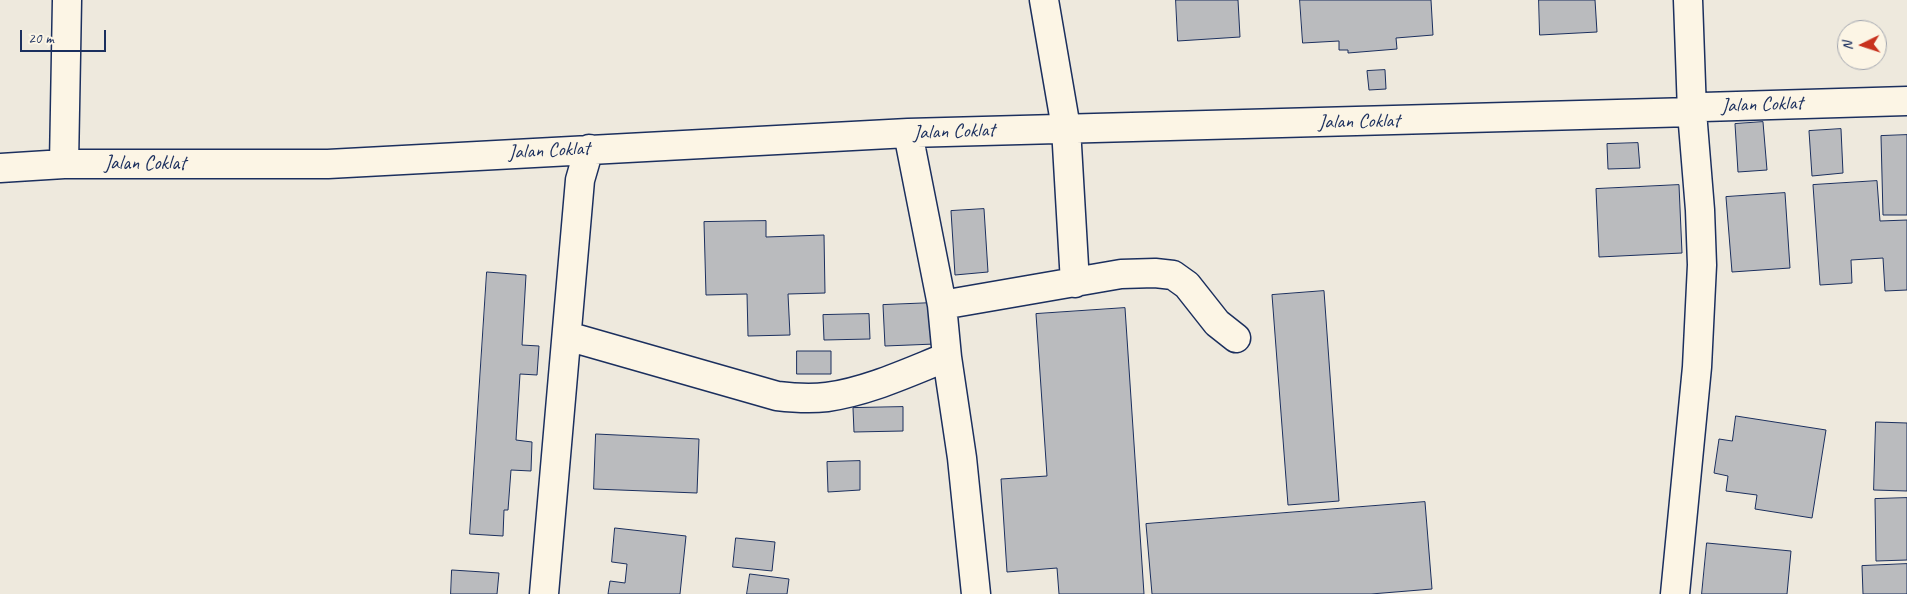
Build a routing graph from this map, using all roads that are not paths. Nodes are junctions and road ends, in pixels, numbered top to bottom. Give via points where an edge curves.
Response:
1 (67, 0) edge
2 (1044, 0) edge
3 (1688, 0) edge
4 (1907, 101) edge
5 (1692, 112) junction
6 (1066, 128) junction
7 (908, 133) junction
8 (588, 149) junction
9 (64, 164) junction
10 (0, 168) edge
11 (1075, 284) junction
12 (942, 305) junction
13 (567, 336) junction
14 (1236, 338) dead end
15 (947, 357) junction
16 (544, 594) edge
17 (976, 594) edge
18 (1674, 594) edge

1 - 9 street
2 - 6 street
3 - 5 street
4 - 5 street, Jalan Coklat via 1703,107
5 - 6 street, Jalan Coklat
5 - 18 street via 1702,265 1697,367
6 - 7 street, Jalan Coklat
6 - 11 street
7 - 8 street, Jalan Coklat
7 - 12 street
8 - 9 street, Jalan Coklat via 328,164
8 - 13 street via 580,180
9 - 10 street, Jalan Coklat
11 - 12 street
11 - 14 street via 1121,274 1173,275 1187,285 1217,322
12 - 15 street
13 - 15 street via 778,396 798,398 827,397 861,390
13 - 16 street
15 - 17 street via 962,458

